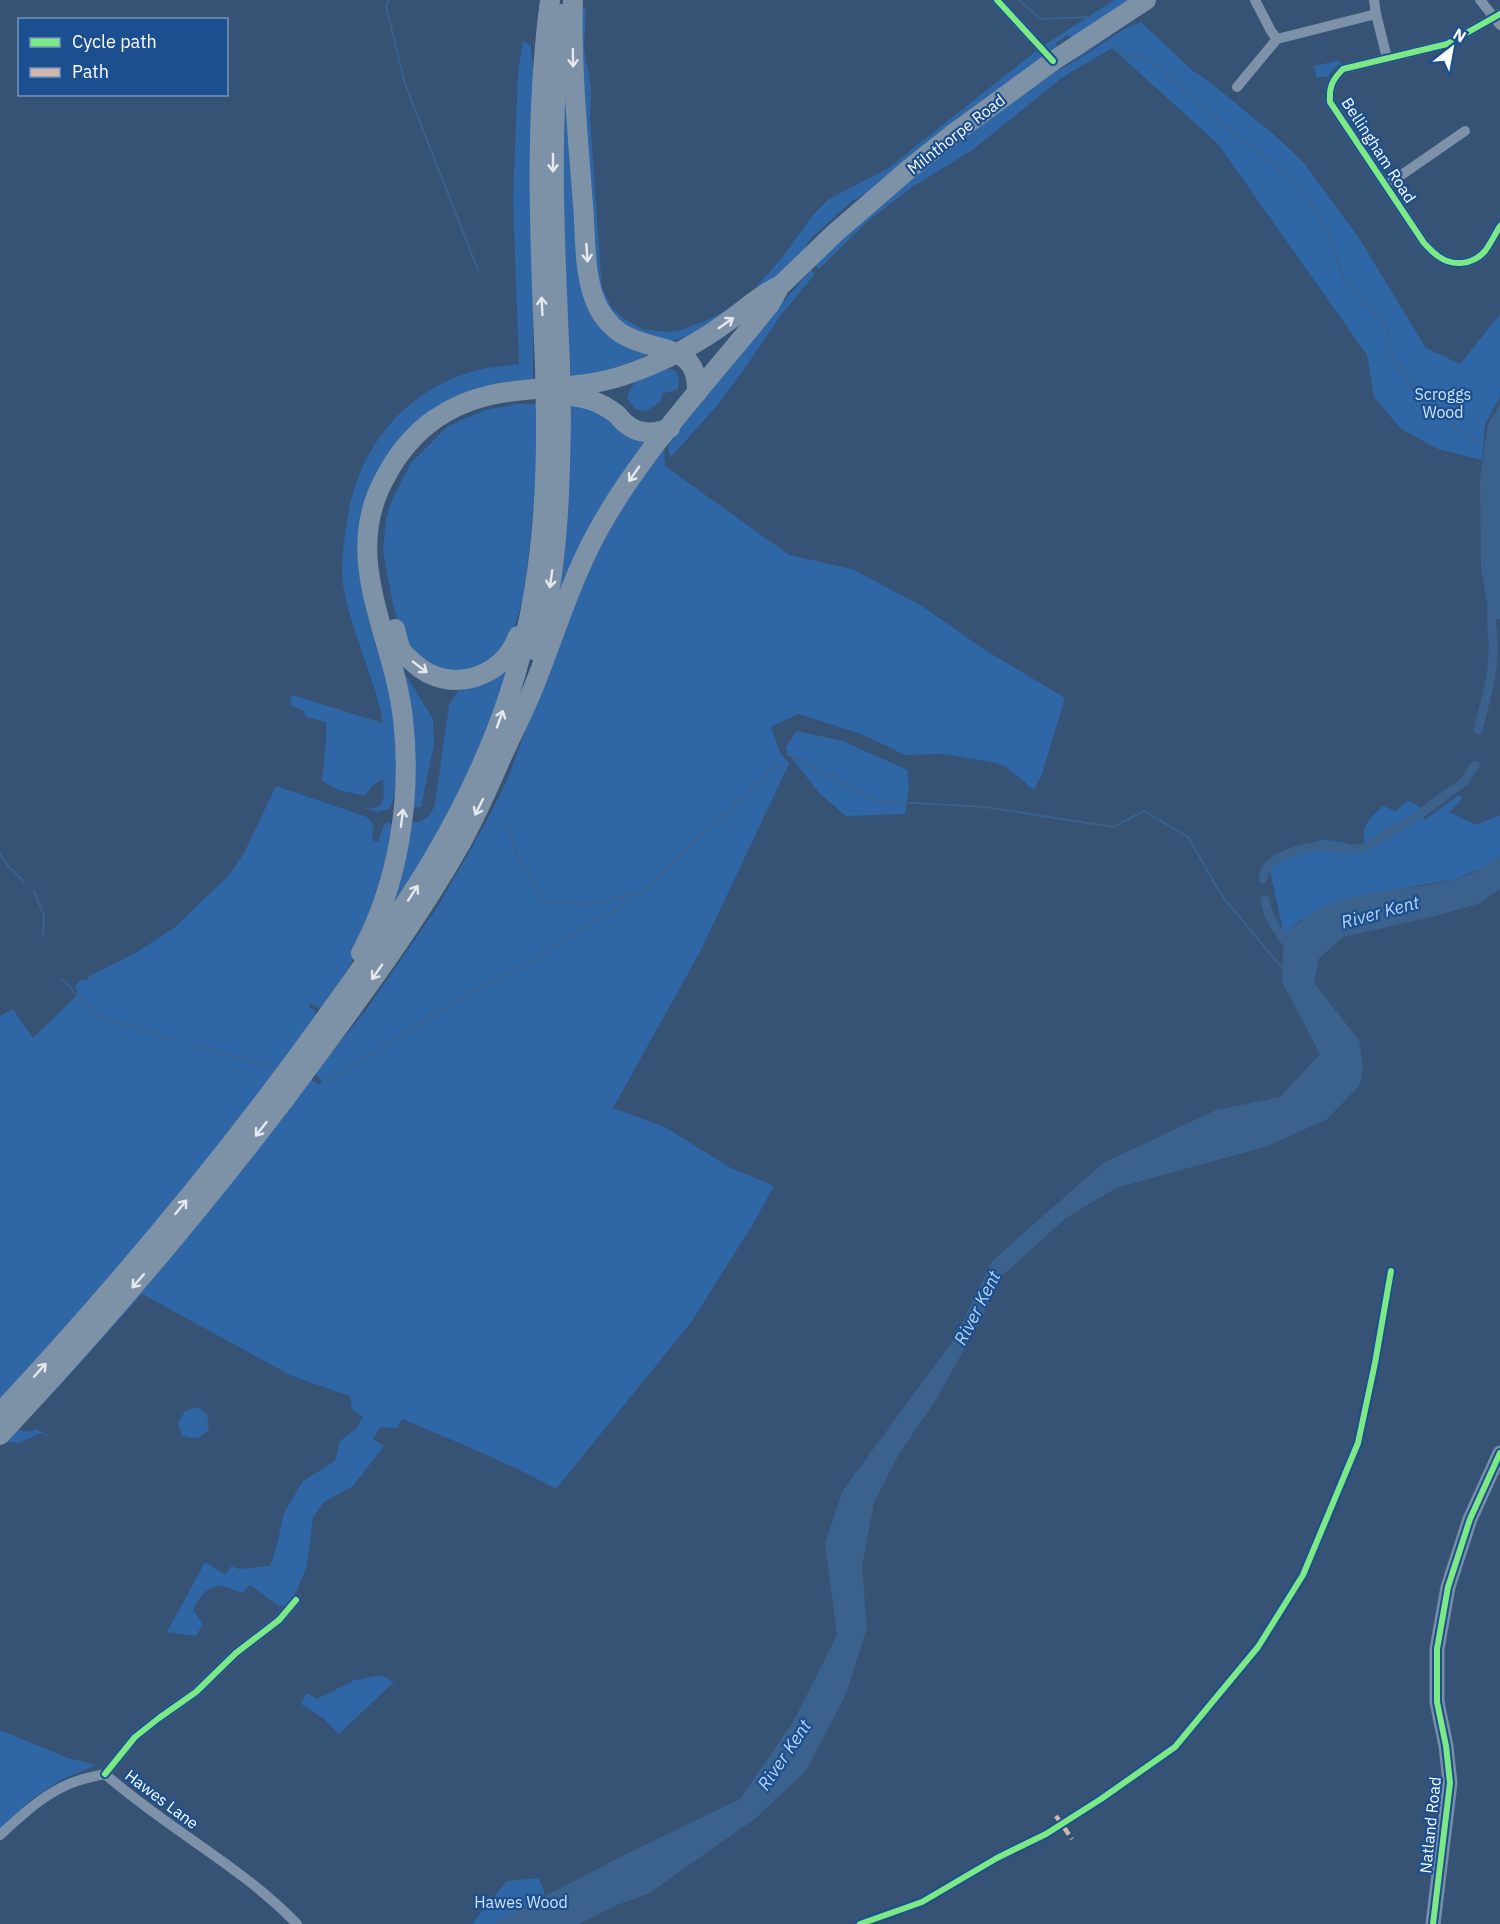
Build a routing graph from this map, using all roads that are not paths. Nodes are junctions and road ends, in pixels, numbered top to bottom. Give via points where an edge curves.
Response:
1 (550, 0) edge
2 (565, 0) edge
3 (573, 0) edge
4 (997, 0) edge
5 (1146, 0) edge
6 (1255, 0) edge
7 (1374, 0) edge
8 (1480, 0) edge
9 (1376, 14) junction
10 (1498, 19) edge
11 (1277, 39) junction
12 (1387, 58) junction
13 (1053, 61) junction
14 (1237, 87) dead end
15 (1465, 131) dead end
16 (1387, 185) junction
17 (1500, 226) edge
18 (780, 286) junction
19 (676, 352) junction
20 (552, 364) junction
21 (622, 376) junction
22 (697, 393) junction
23 (616, 414) junction
24 (553, 416) junction
25 (670, 428) junction
26 (536, 581) junction
27 (503, 753) junction
28 (307, 1044) junction
29 (0, 1413) edge
30 (0, 1435) edge
31 (1500, 1453) edge
32 (296, 1600) dead end
33 (105, 1774) junction
34 (0, 1834) edge
35 (297, 1924) edge
36 (1432, 1924) edge

20 -> 1 highway via 540,257 538,136
2 -> 20 highway via 553,133
3 -> 19 highway via 576,112 588,272 594,295 611,325 627,337
4 - 13 street
5 - 13 highway, Milnthorpe Road
6 - 11 street
7 - 9 street
8 - 10 street
9 - 11 street
9 - 12 street
10 - 12 street, Bellingham Road via 1448,44
11 - 14 street
12 - 16 street, Bellingham Road via 1343,69 1329,88 1330,102
13 - 18 highway, Milnthorpe Road via 909,169
15 - 16 street, Bellingham Road
16 - 17 street, Bellingham Road via 1424,243 1444,260 1459,264 1478,258
19 -> 18 highway, Milnthorpe Road
18 - 22 highway, Milnthorpe Road via 770,304
19 - 21 highway
19 - 22 highway via 694,368
20 - 24 highway, bridge
21 - 23 highway via 614,402
28 -> 21 highway via 371,932 393,867 402,819 406,776 403,717 367,559 369,517 380,485 417,434 455,408 493,393 577,386
22 - 25 highway
23 - 25 highway via 637,430 658,432
23 -> 26 highway via 586,398 565,396 480,407 445,424 417,447 399,471 381,515 378,552 402,653 418,668 439,678 458,680 492,670 515,642
24 - 26 highway
24 -> 27 highway via 559,497 550,582 531,671
25 -> 27 highway via 622,492 587,552 533,689
28 -> 26 highway via 423,877 467,799 510,693
27 -> 30 highway via 442,875 314,1059 151,1266
29 -> 28 highway via 157,1236
31 - 36 street, Natland Road via 1470,1520 1451,1576 1437,1648 1437,1702 1450,1783
32 - 33 street via 279,1620 236,1653 196,1692 135,1737
33 - 34 street, Hawes Lane via 76,1781 52,1793
33 - 35 street, Hawes Lane via 246,1880

